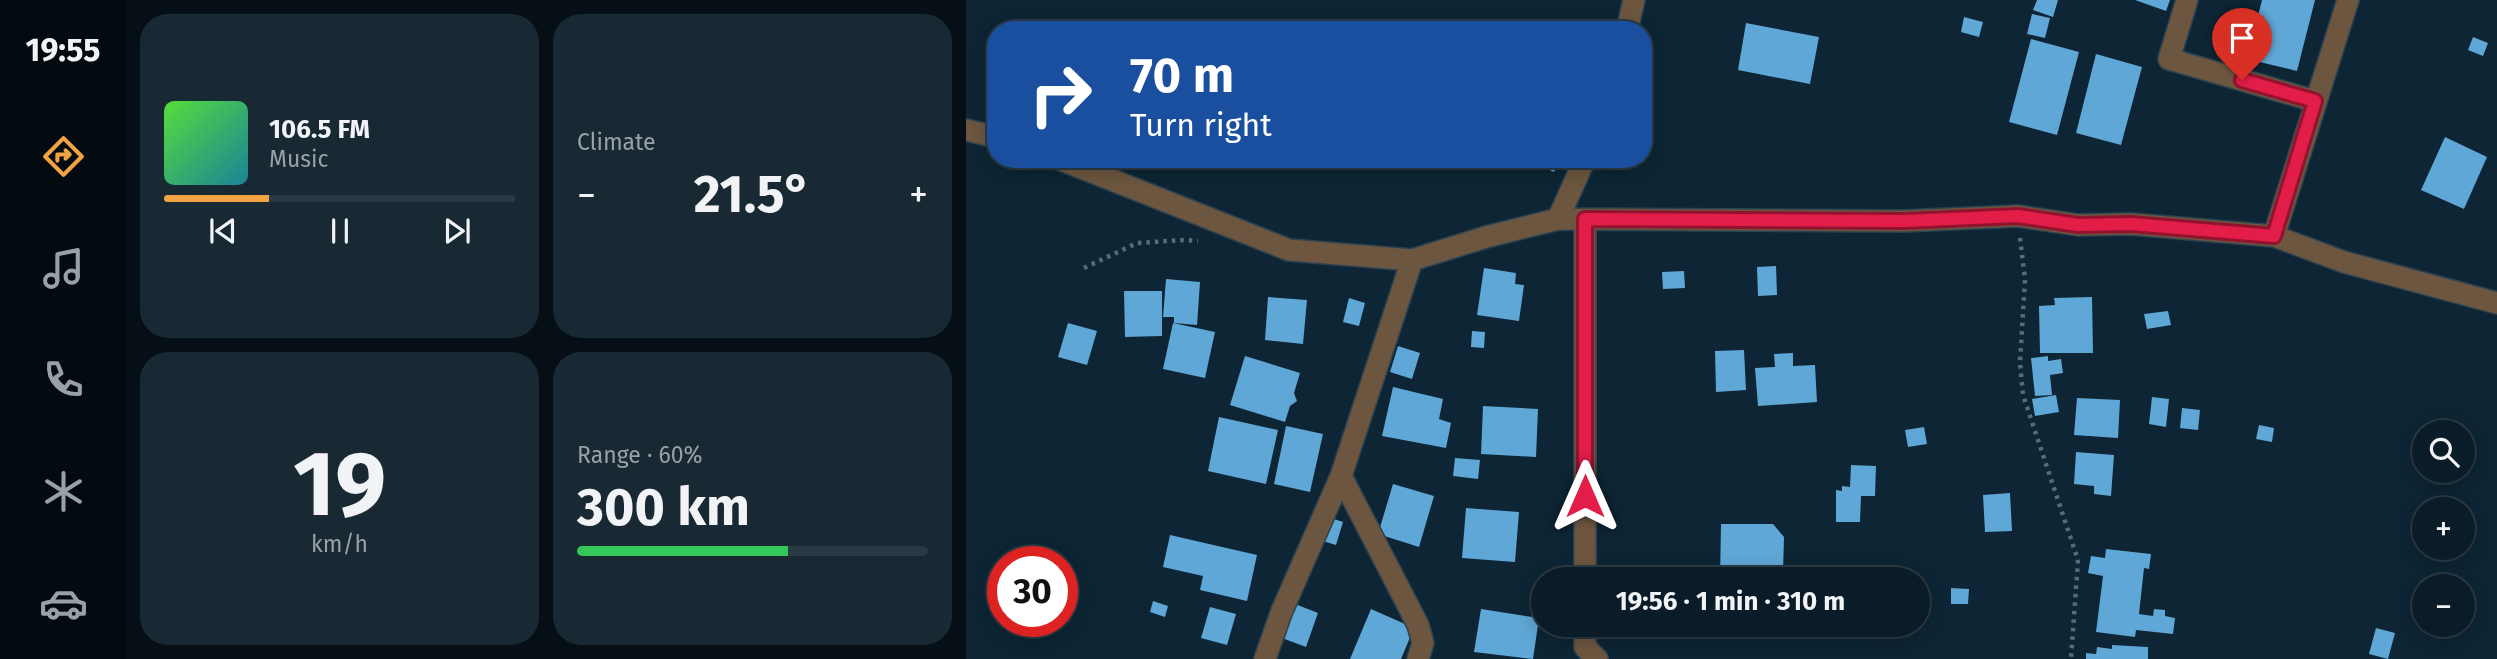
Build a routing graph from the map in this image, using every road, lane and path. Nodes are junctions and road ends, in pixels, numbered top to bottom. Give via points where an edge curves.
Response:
1 (1634, 0) edge
2 (2187, 0) edge
3 (2348, 0) edge
4 (1629, 21) edge
5 (2315, 101) junction
6 (966, 130) edge
7 (987, 135) edge
8 (1082, 168) edge
9 (1581, 168) edge
10 (2018, 216) junction
11 (1558, 219) junction
12 (1585, 219) junction
13 (2274, 236) junction
14 (1210, 242) dead end
15 (1412, 260) junction
16 (1084, 268) dead end
17 (2497, 303) edge
18 (1341, 476) junction
19 (1585, 567) edge
20 (1585, 637) edge
21 (1265, 659) edge
22 (1418, 659) edge
23 (1597, 659) edge
24 (2071, 659) edge

1 - 4 street
2 - 5 street via 2169,58
3 - 5 street
5 - 13 street
6 - 7 street
8 - 15 street via 1289,250
9 - 11 street
10 - 12 street via 1904,221
10 - 13 street via 2078,225 2131,224
10 - 24 path via 2025,279 2023,395 2078,560
11 - 12 street
11 - 15 street
12 - 19 street
13 - 17 street via 2344,262
14 - 16 path via 1137,243
15 - 18 street
18 - 21 street
18 - 22 street via 1418,625 1423,643
20 - 23 street via 1585,648

